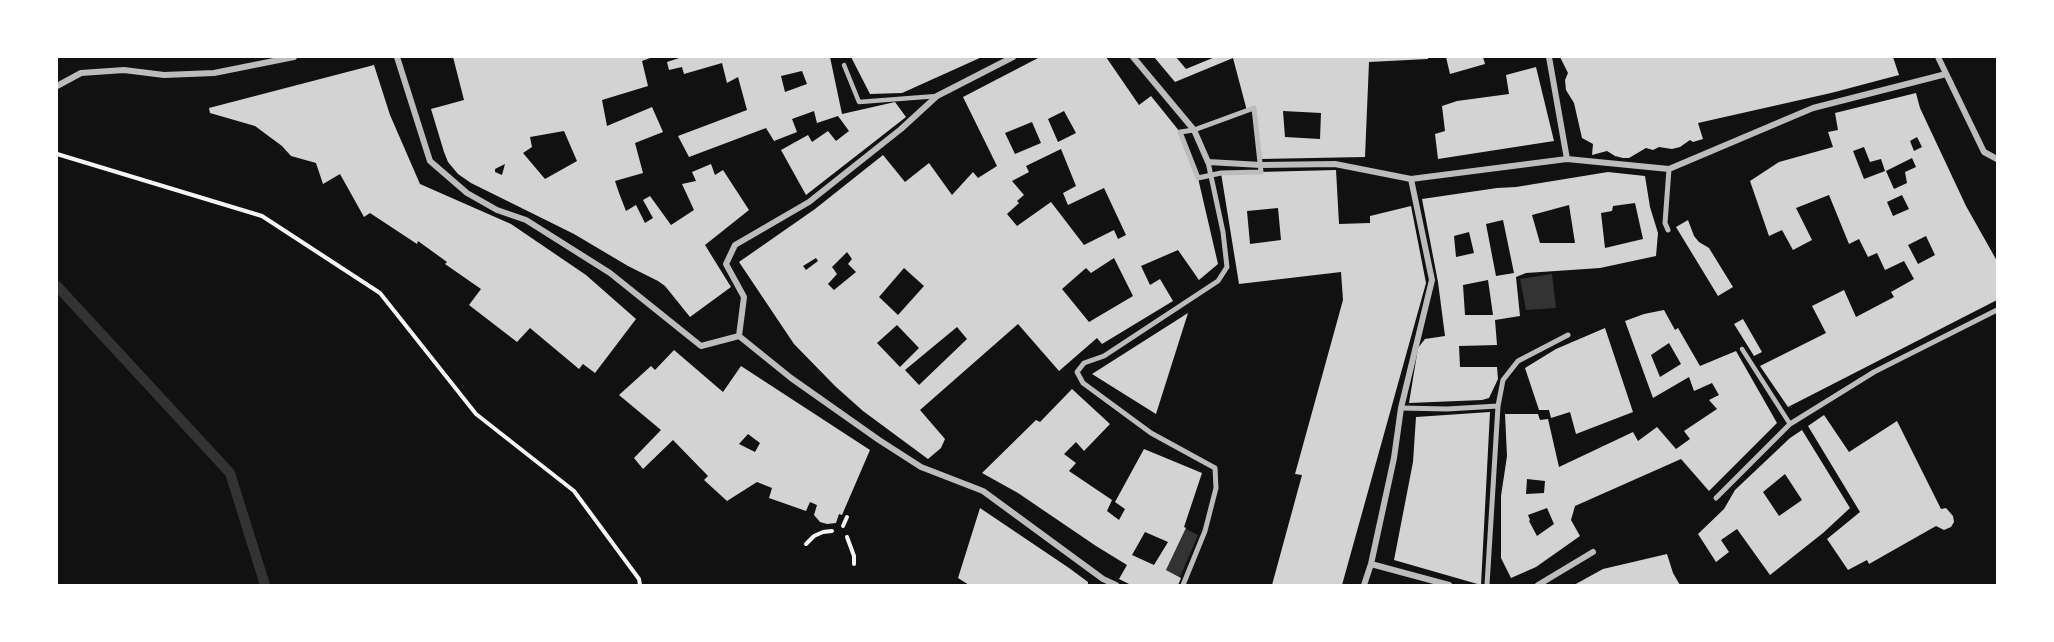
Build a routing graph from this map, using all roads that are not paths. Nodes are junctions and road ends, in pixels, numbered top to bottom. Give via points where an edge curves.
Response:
1 (294, 57) edge
2 (397, 57) edge
3 (1013, 57) edge
4 (1133, 57) edge
5 (1549, 57) edge
6 (1938, 57) edge
7 (844, 65) dead end
8 (1946, 74) junction
9 (57, 86) edge
10 (937, 96) junction
11 (1194, 130) junction
12 (1567, 159) junction
13 (1997, 159) edge
14 (1208, 162) junction
15 (1261, 165) junction
16 (1669, 169) junction
17 (1211, 175) junction
18 (1411, 179) junction
19 (1668, 230) dead end
20 (1997, 310) edge
21 (738, 336) junction
22 (1568, 336) dead end
23 (1742, 349) dead end
24 (1498, 406) junction
25 (1401, 408) junction
26 (1790, 424) junction
27 (1716, 498) dead end
28 (1593, 552) dead end
29 (1371, 564) junction
30 (1116, 585) edge
31 (1183, 585) edge
32 (1364, 585) edge
33 (1449, 585) edge
34 (1486, 585) edge
35 (1538, 585) edge

1 - 9 street via 214,73 164,75 124,70 81,74
2 - 21 street via 430,161 467,193 526,220 610,273 701,346
3 - 10 street
4 - 11 street
5 - 12 street
6 - 8 street
7 - 10 lane via 859,102
8 - 13 street via 1984,152
8 - 16 street via 1813,108
10 - 21 street via 809,202 735,245 726,264 744,297
11 - 14 street
11 - 15 street via 1254,108
11 - 17 street via 1180,132 1198,178
12 - 16 street
12 - 18 street
14 - 15 street
14 - 17 street
15 - 17 street via 1261,172
15 - 18 street via 1335,164
16 - 19 street via 1665,223
17 - 31 street via 1227,267 1218,281 1104,356 1084,363 1077,372 1083,383 1152,433 1215,468 1216,488
18 - 25 street via 1432,280
20 - 26 street via 1874,372
21 - 30 street via 879,440 921,467 983,491
22 - 24 street via 1518,361 1503,380
23 - 26 lane
24 - 25 street
24 - 34 street
25 - 29 street
26 - 27 street
28 - 35 street
29 - 32 street
29 - 33 street

